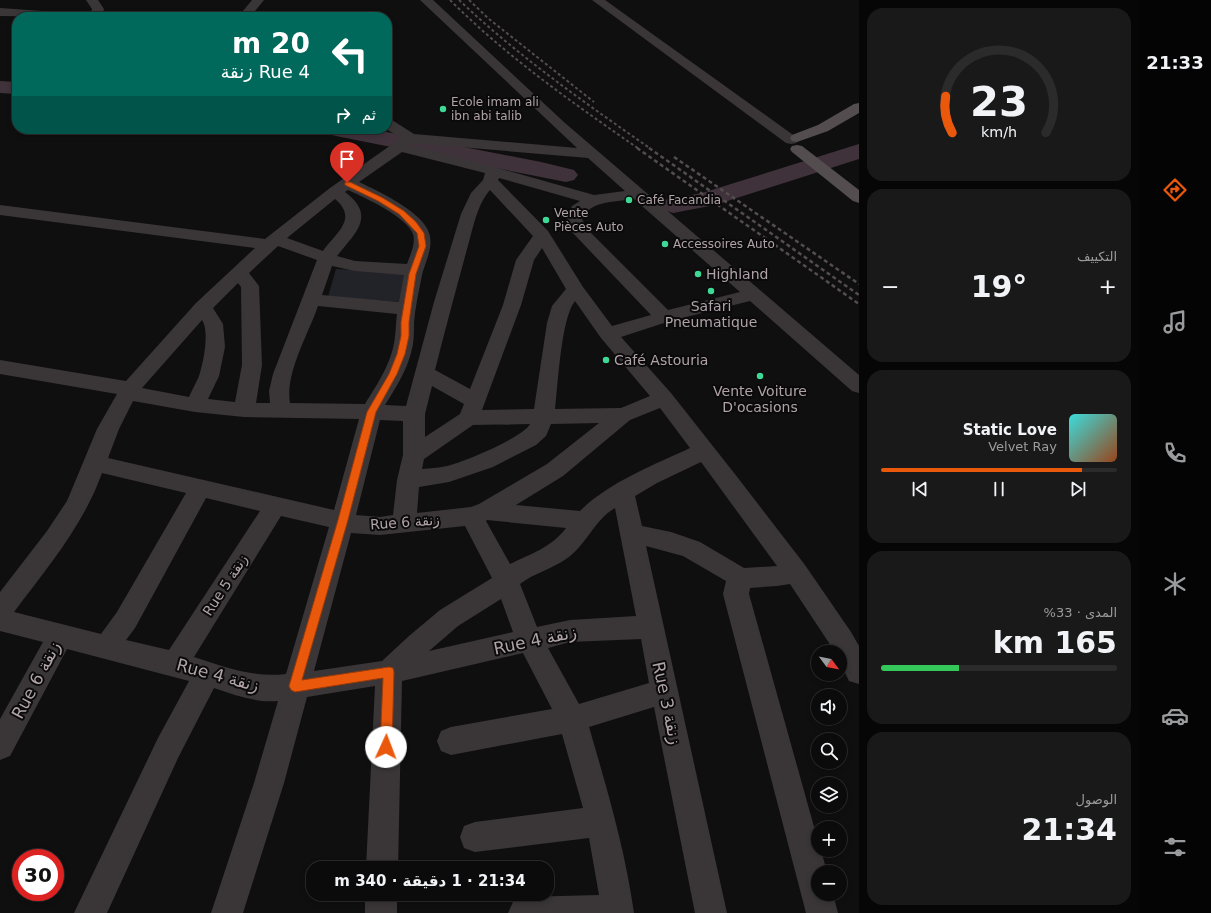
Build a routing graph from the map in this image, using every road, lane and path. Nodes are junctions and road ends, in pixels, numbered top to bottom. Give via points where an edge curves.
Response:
1 (92, 0) edge
2 (258, 0) edge
3 (426, 0) edge
4 (598, 0) edge
5 (0, 12) edge
6 (97, 12) edge
7 (248, 12) edge
8 (12, 13) edge
9 (859, 107) edge
10 (859, 119) edge
11 (392, 128) edge
12 (405, 142) junction
13 (795, 143) junction
14 (817, 151) junction
15 (591, 154) junction
16 (491, 176) junction
17 (839, 176) junction
18 (859, 185) edge
19 (341, 188) junction
20 (637, 194) junction
21 (859, 198) edge
22 (593, 200) junction
23 (0, 210) edge
24 (542, 235) junction
25 (273, 242) junction
26 (327, 257) junction
27 (414, 270) junction
28 (239, 273) junction
29 (575, 289) junction
30 (754, 294) junction
31 (312, 300) junction
32 (203, 307) junction
33 (408, 309) junction
34 (664, 317) junction
35 (608, 334) junction
36 (0, 367) edge
37 (426, 374) junction
38 (859, 386) edge
39 (129, 391) junction
40 (664, 398) junction
41 (195, 405) junction
42 (244, 410) junction
43 (472, 410) junction
44 (282, 411) junction
45 (371, 412) junction
46 (414, 414) junction
47 (623, 415) junction
48 (543, 417) junction
49 (704, 451) junction
50 (414, 455) junction
51 (94, 463) junction
52 (408, 480) junction
53 (201, 487) junction
54 (623, 492) junction
55 (276, 505) junction
56 (479, 513) junction
57 (343, 520) junction
58 (585, 521) junction
59 (404, 524) junction
60 (632, 534) junction
61 (796, 572) junction
62 (742, 579) junction
63 (506, 580) junction
64 (0, 612) edge
65 (0, 620) edge
66 (651, 627) junction
67 (61, 635) junction
68 (530, 641) junction
69 (106, 648) junction
70 (175, 664) junction
71 (389, 672) junction
72 (859, 672) edge
73 (207, 674) junction
74 (295, 686) junction
75 (665, 691) junction
76 (572, 719) junction
77 (451, 741) dead end
78 (0, 746) edge
79 (601, 821) junction
80 (475, 837) dead end
81 (382, 861) edge
82 (381, 901) edge
83 (618, 912) edge
84 (90, 913) edge
85 (227, 913) edge
86 (381, 913) edge
87 (524, 913) edge
88 (711, 913) edge
89 (822, 913) edge

1 - 6 street
2 - 7 street
3 - 15 street
4 - 13 street
5 - 8 street
9 - 13 main road
10 - 14 main road via 840,130
11 - 12 street
12 - 15 street
12 - 16 street
12 - 19 street
13 - 14 main road
14 - 17 main road
15 - 20 street
16 - 22 street
16 - 24 street
16 - 37 street via 469,214 443,302
17 - 18 main road
17 - 21 main road
19 - 25 street
19 - 26 street via 342,196 354,214 353,222
19 - 27 street via 381,199 414,224 421,233 422,246
20 - 22 street
20 - 30 street
22 - 34 street via 578,209 574,219 580,231
23 - 25 street
24 - 29 street
24 - 43 street via 524,260 512,305
25 - 26 street
25 - 28 street
26 - 27 street via 355,266
26 - 31 street via 320,270
27 - 33 street
28 - 32 street
28 - 42 street via 250,286 252,365
29 - 35 street
29 - 48 street via 561,306 556,323
30 - 34 street
30 - 38 street
31 - 33 street
31 - 44 street via 280,384 278,398
32 - 39 street
32 - 41 street via 214,324 215,347 208,376
33 - 45 street via 401,354 393,374
34 - 35 street
35 - 40 street
36 - 39 street
37 - 43 street
37 - 46 street
39 - 41 street
39 - 51 street via 115,413
40 - 47 street, Rue 6 زنقة
40 - 49 street
41 - 42 street
42 - 44 street
43 - 48 street
43 - 50 street
44 - 45 street
45 - 46 street
45 - 57 street
46 - 50 street
47 - 48 street
47 - 56 street, Rue 6 زنقة via 555,470
48 - 52 street via 538,431 528,439 485,461 449,474
49 - 54 street
49 - 61 street
50 - 52 street
51 - 53 street, Rue 6 زنقة
51 - 64 street via 84,491 70,516
52 - 59 street
53 - 55 street, Rue 6 زنقة
53 - 69 street via 126,620
54 - 58 street via 602,505
54 - 60 street, Rue 3 زنقة
55 - 57 street, Rue 6 زنقة
55 - 70 street, Rue 5 زنقة
56 - 58 street
56 - 59 street, Rue 6 زنقة
56 - 63 street
57 - 59 street, Rue 6 زنقة via 359,525
57 - 74 street
58 - 63 street via 568,544 556,553 530,564
60 - 62 street via 683,546 718,563
60 - 66 street, Rue 3 زنقة
61 - 62 street
61 - 72 street via 842,640
62 - 89 street via 738,582 736,594
63 - 68 street
63 - 71 street via 489,594 444,622
65 - 67 street, Rue 4 زنقة
66 - 68 street, Rue 4 زنقة via 570,631
66 - 75 street, Rue 3 زنقة
67 - 69 street, Rue 4 زنقة
67 - 78 street, Rue 6 زنقة
68 - 71 street, Rue 4 زنقة
68 - 76 street
69 - 70 street, Rue 4 زنقة
70 - 73 street, Rue 4 زنقة
71 - 74 street, Rue 4 زنقة
71 - 81 street
73 - 74 street, Rue 4 زنقة via 269,689
73 - 84 street via 168,748
74 - 85 street via 269,783
75 - 76 street
75 - 88 street, Rue 3 زنقة
76 - 77 street
76 - 79 street
79 - 80 street
79 - 83 street
82 - 86 street
83 - 87 street

